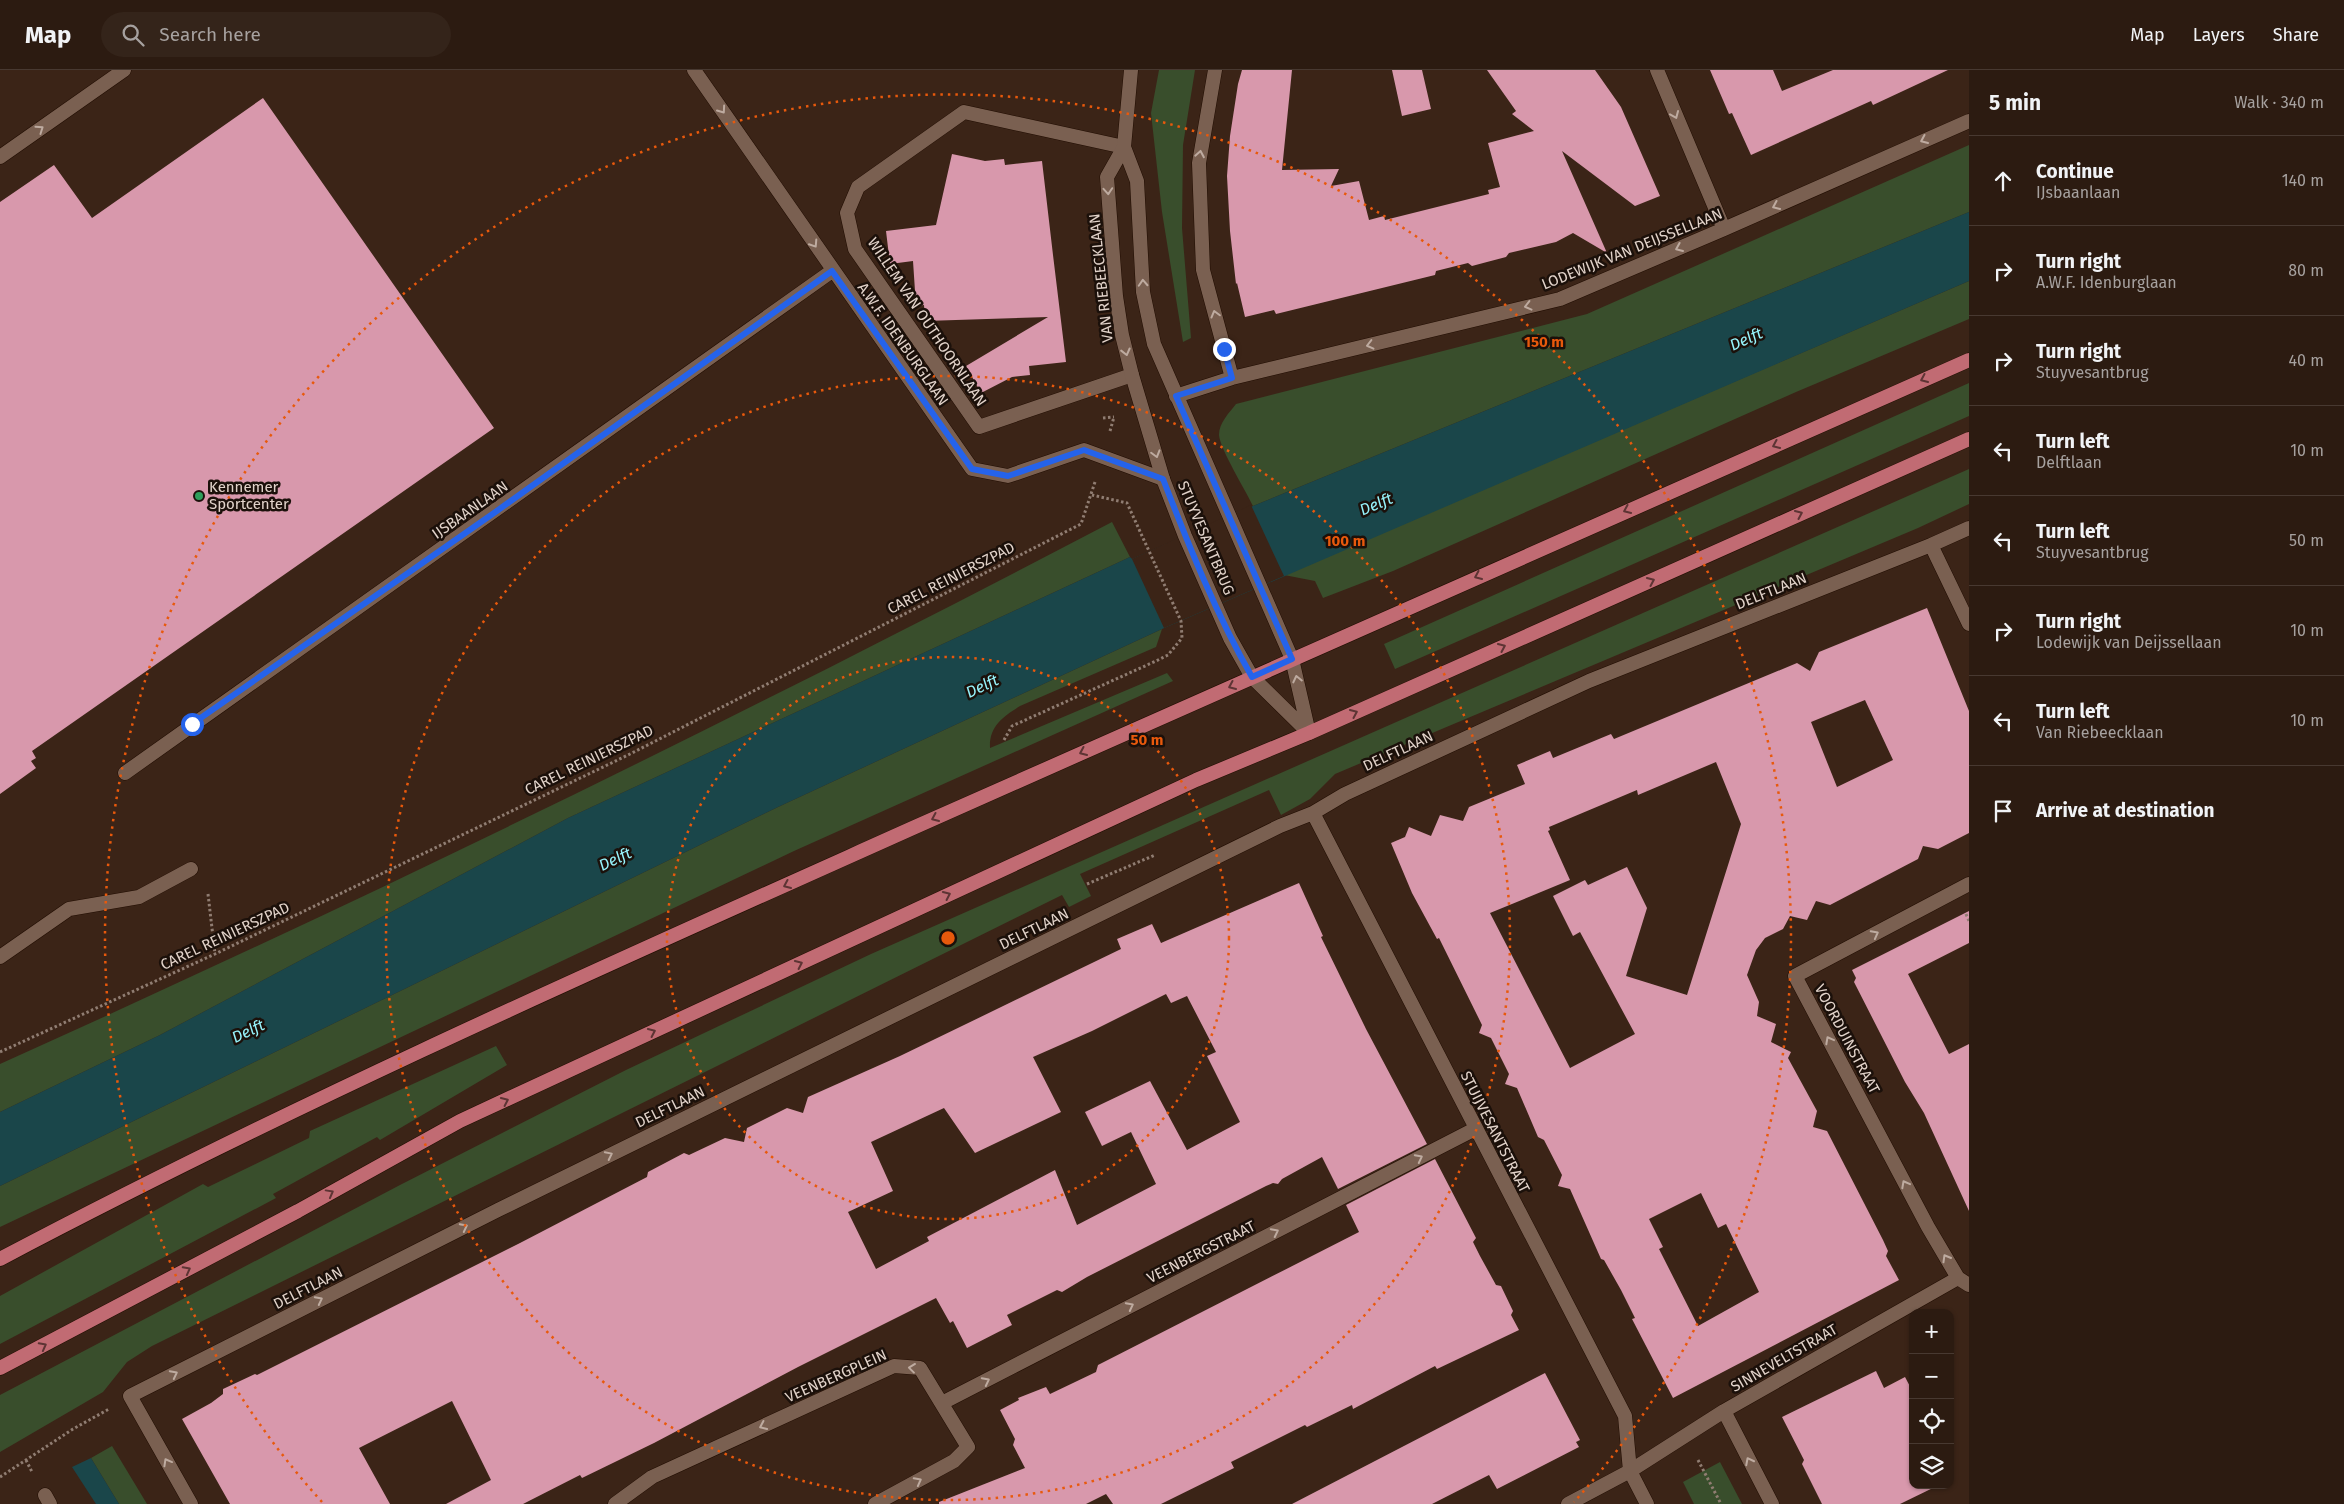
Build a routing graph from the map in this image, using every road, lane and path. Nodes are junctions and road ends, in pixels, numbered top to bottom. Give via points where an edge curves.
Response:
1 (124, 70) edge
2 (694, 70) edge
3 (1131, 70) edge
4 (1216, 70) edge
5 (1656, 70) edge
6 (1969, 121) edge
7 (1124, 147) junction
8 (0, 157) edge
9 (1724, 229) junction
10 (832, 271) junction
11 (1969, 360) edge
12 (1132, 375) junction
13 (1232, 378) junction
14 (1176, 396) junction
15 (1142, 407) joint
16 (1104, 418) dead end
17 (1969, 439) edge
18 (1103, 456) junction
19 (1163, 479) junction
20 (1092, 495) junction
21 (1969, 528) edge
22 (1930, 545) junction
23 (1969, 624) edge
24 (1292, 659) junction
25 (1252, 677) junction
26 (1309, 733) junction
27 (1004, 740) dead end
28 (125, 773) dead end
29 (1313, 813) junction
30 (191, 870) dead end
31 (1969, 884) edge
32 (208, 894) dead end
33 (215, 954) junction
34 (0, 957) edge
35 (0, 1052) edge
36 (1475, 1129) junction
37 (0, 1258) edge
38 (1963, 1281) edge
39 (0, 1368) edge
40 (130, 1396) junction
41 (942, 1403) junction
42 (1724, 1411) junction
43 (1684, 1435) junction
44 (1630, 1471) junction
45 (0, 1477) edge
46 (191, 1504) edge
47 (615, 1504) edge
48 (875, 1504) edge
49 (1568, 1504) edge
50 (1647, 1504) edge
51 (1721, 1504) edge
52 (1772, 1504) edge

8 -> 1 street
2 -> 10 street, A.W.F. IDENBURGLAAN
3 - 7 street, VAN RIEBEECKLAAN
13 -> 4 street via 1203,270 1199,163
5 -> 9 street
6 -> 9 street, LODEWIJK VAN DEIJSSELLAAN
7 -> 12 street, VAN RIEBEECKLAAN via 1107,176 1116,296
7 - 12 street, WILLEM VAN OUTHOORNLAAN via 964,112 858,187 847,213 856,249 979,428
14 -> 7 street, VAN RIEBEECKLAAN via 1152,336 1143,292 1137,182
9 -> 13 street, LODEWIJK VAN DEIJSSELLAAN via 1560,299
10 - 18 street, A.W.F. IDENBURGLAAN via 972,469 1008,476 1084,450
10 - 28 street, IJSBAANLAAN
11 -> 24 main road
12 - 15 street, VAN RIEBEECKLAAN
13 - 14 street, LODEWIJK VAN DEIJSSELLAAN
14 - 24 street, STUYVESANTBRUG
15 -> 19 street, STUYVESANTBRUG
16 - 18 path, CAREL REINIERSZPAD via 1114,417
26 -> 17 main road
18 - 19 street, A.W.F. IDENBURGLAAN
18 - 20 path, CAREL REINIERSZPAD
19 - 25 street, STUYVESANTBRUG via 1230,638
20 - 27 path via 1127,503 1181,621 1182,638 1168,655 1012,726
20 - 33 path, CAREL REINIERSZPAD via 1081,524 628,754
21 - 22 street, DELFTLAAN
22 - 23 street
22 - 29 street, DELFTLAAN via 1589,681 1345,794
24 - 25 main road
26 -> 24 street
25 - 26 street
25 -> 37 main road via 509,1008 142,1184
39 -> 26 main road via 307,1206 460,1121 1196,780
29 - 36 street, STUIJVESANTSTRAAT
40 -> 29 street, DELFTLAAN via 498,1210
30 - 34 street via 140,897 69,909
38 -> 31 street, VOORDUINSTRAAT via 1928,1227 1795,976
32 - 33 path
33 - 35 path, CAREL REINIERSZPAD
41 -> 36 street, VEENBERGSTRAAT
36 - 44 street, STUIJVESANTSTRAAT via 1625,1416
38 - 42 street, SINNEVELTSTRAAT
40 - 45 path
46 -> 40 street
41 -> 47 street, VEENBERGPLEIN via 920,1368 894,1366 652,1477
48 -> 41 street, VEENBERGPLEIN via 954,1461 968,1447
42 - 43 street, SINNEVELTSTRAAT
52 -> 42 street
43 - 44 street, SINNEVELTSTRAAT
43 - 51 path
44 - 49 street, SINNEVELTSTRAAT
44 - 50 street

